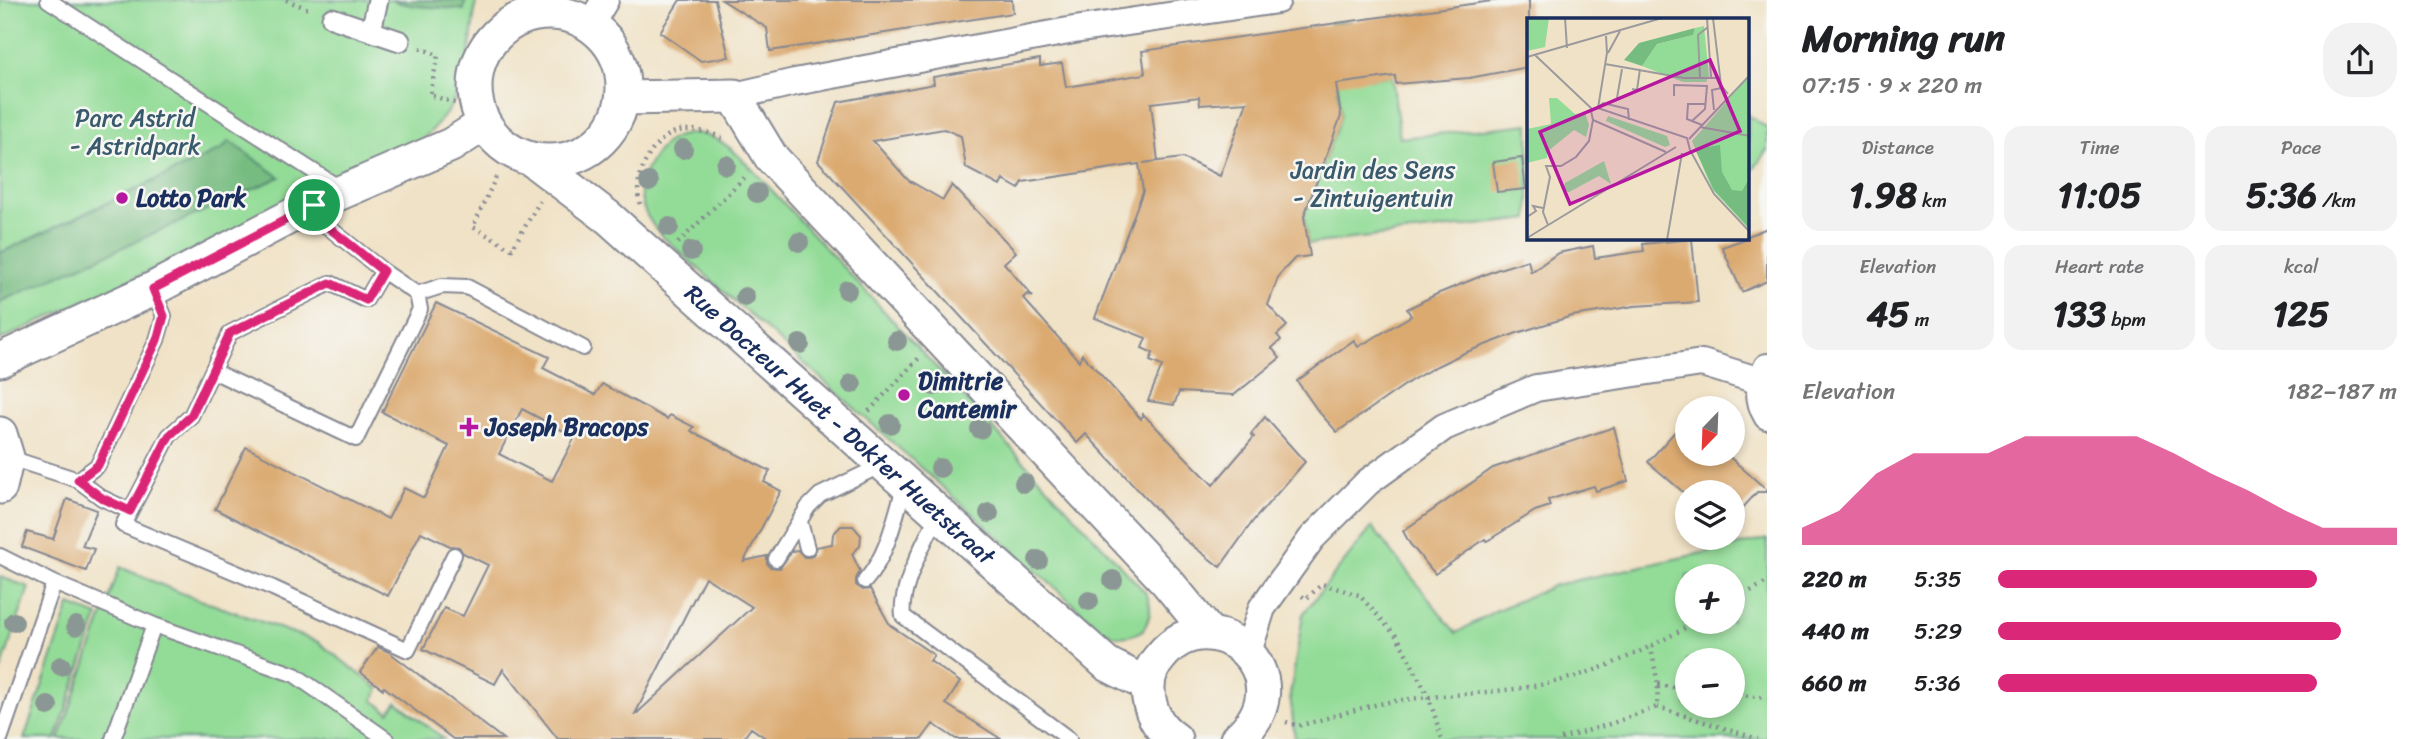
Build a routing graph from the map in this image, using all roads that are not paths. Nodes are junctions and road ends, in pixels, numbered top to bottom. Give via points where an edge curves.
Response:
1 (48, 0) edge
2 (378, 0) edge
3 (1277, 0) edge
4 (510, 11) edge
5 (597, 12) edge
6 (332, 18) dead end
7 (371, 31) junction
8 (400, 41) road end
9 (734, 96) junction
10 (623, 98) junction
11 (480, 113) junction
12 (534, 161) junction
13 (345, 191) junction
14 (314, 205) junction
15 (383, 271) junction
16 (153, 289) junction
17 (417, 294) junction
18 (583, 348) dead end
19 (0, 360) edge
20 (213, 371) junction
21 (1763, 374) edge
22 (1767, 415) edge
23 (2, 459) edge
24 (895, 474) junction
25 (78, 480) junction
26 (130, 511) junction
27 (939, 513) junction
28 (800, 522) junction
29 (807, 548) dead end
30 (454, 555) dead end
31 (0, 556) edge
32 (776, 559) dead end
33 (865, 581) dead end
34 (54, 583) junction
35 (155, 625) junction
36 (1209, 633) junction
37 (1248, 652) junction
38 (1148, 685) junction
39 (1165, 738) edge
40 (0, 739) edge
41 (114, 739) edge
42 (386, 739) edge
43 (1069, 739) edge
44 (1237, 739) edge

1 - 13 lane
2 - 7 street
3 - 9 street via 1074,30
4 - 5 street
4 - 11 street via 482,55 475,78
5 - 10 street via 617,57
6 - 7 street
7 - 8 street
9 - 10 street
9 - 36 street via 771,157 1168,583
10 - 12 street via 613,126 592,148 565,161
11 - 12 street via 497,141
11 - 13 street via 451,145
12 - 24 street, Rue Docteur Huet - Dokter Huetstraat via 608,218
13 - 14 street
14 - 15 lane via 323,223
14 - 16 street
15 - 17 lane
15 - 20 lane via 366,300 330,283 230,333
16 - 19 street
16 - 25 lane via 164,316 157,340 98,465
17 - 18 lane via 442,286 467,287
17 - 20 lane via 420,309 356,439
20 - 26 lane via 191,416 169,436
21 - 22 street via 1760,404
21 - 37 street via 1702,363 1536,388 1444,427 1368,482 1312,538 1262,608
23 - 25 lane
24 - 27 street, Rue Docteur Huet - Dokter Huetstraat
24 - 28 lane via 820,495
24 - 33 lane via 885,548
25 - 26 lane
26 - 30 lane via 123,525 408,650
27 - 38 street, Rue Docteur Huet - Dokter Huetstraat via 1107,664
27 - 43 lane via 901,603 903,616
28 - 29 lane
28 - 32 lane
31 - 34 lane
34 - 35 lane
34 - 40 lane
35 - 41 lane
35 - 42 lane via 295,675
36 - 37 street via 1230,639
36 - 38 street via 1185,637 1166,649 1153,665
37 - 44 street via 1257,664 1263,694 1260,712
38 - 39 street via 1149,703

